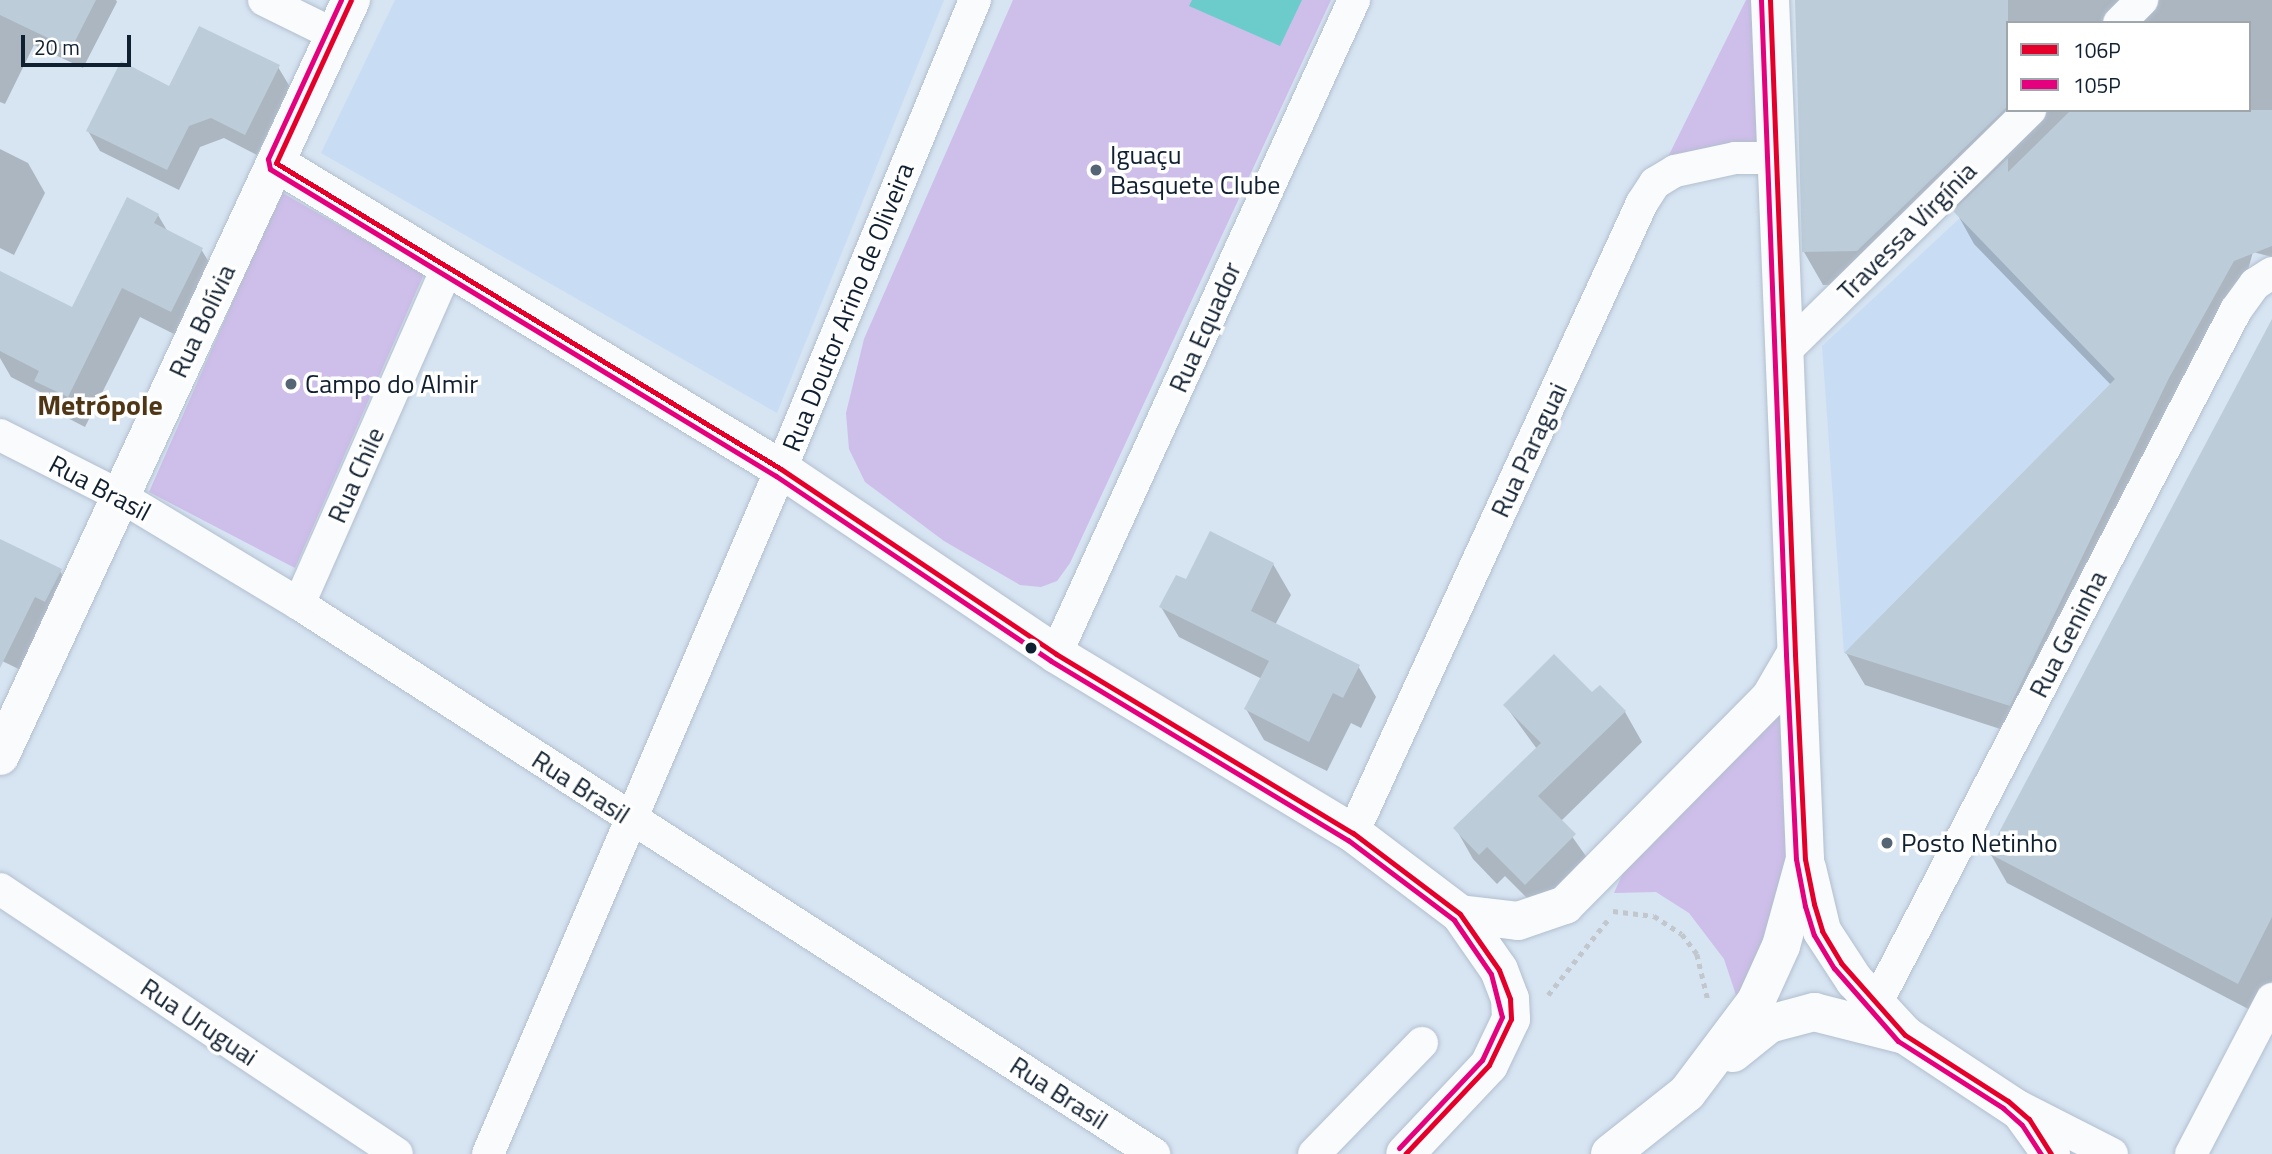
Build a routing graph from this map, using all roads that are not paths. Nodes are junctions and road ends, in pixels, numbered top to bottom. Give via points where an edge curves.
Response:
1 (264, 0) edge
2 (351, 0) edge
3 (975, 0) edge
4 (1354, 0) edge
5 (1770, 0) edge
6 (2142, 0) edge
7 (2121, 21) edge
8 (335, 35) junction
9 (2028, 112) edge
10 (1776, 158) junction
11 (276, 163) junction
12 (447, 269) junction
13 (2272, 273) edge
14 (1785, 351) junction
15 (0, 435) edge
16 (781, 469) junction
17 (120, 496) junction
18 (299, 604) junction
19 (1056, 654) junction
20 (1795, 655) junction
21 (0, 756) edge
22 (631, 820) junction
23 (1353, 832) junction
24 (1805, 859) junction
25 (0, 889) edge
26 (1460, 914) junction
27 (2272, 999) edge
28 (1877, 1004) junction
29 (1905, 1035) junction
30 (1422, 1043) dead end
31 (1687, 1093) junction
32 (2008, 1101) junction
33 (397, 1154) edge
34 (488, 1154) edge
35 (1154, 1154) edge
36 (1314, 1154) edge
37 (1405, 1154) edge
38 (1610, 1154) edge
39 (2051, 1154) edge
40 (2112, 1154) edge
41 (2191, 1154) edge

1 - 8 street
2 - 8 main road, Rua Bolívia
3 - 16 street, Rua Doutor Arino de Oliveira
4 - 19 street, Rua Equador
5 - 10 main road
6 - 7 street
8 - 11 main road, Rua Bolívia
9 - 14 street, Travessa Virgínia
10 - 14 main road
10 - 23 street, Rua Paraguai via 1735,158 1675,171 1655,183 1642,202
11 - 12 main road
11 - 17 main road, Rua Bolívia
12 - 16 main road
12 - 18 street, Rua Chile
13 - 28 street, Rua Geninha via 2255,284 2236,310
14 - 20 main road
15 - 17 street, Rua Brasil
16 - 19 main road
16 - 22 street, Rua Doutor Arino de Oliveira
17 - 18 street, Rua Brasil
17 - 21 main road, Rua Bolívia
18 - 22 street, Rua Brasil
19 - 23 main road
20 - 24 main road
20 - 26 main road via 1770,698 1565,905 1518,921
22 - 34 street, Rua Doutor Arino de Oliveira
22 - 35 street, Rua Brasil
23 - 26 main road
24 - 28 main road via 1822,931 1854,980
24 - 31 main road via 1781,946 1762,990
25 - 33 street, Rua Uruguai
26 - 37 main road via 1490,955 1510,999 1511,1019 1484,1070
27 - 41 street
28 - 29 main road
29 - 31 main road via 1824,1012 1785,1017 1762,1028
29 - 32 main road
30 - 36 street
31 - 38 main road
32 - 39 main road via 2029,1119
32 - 40 street

